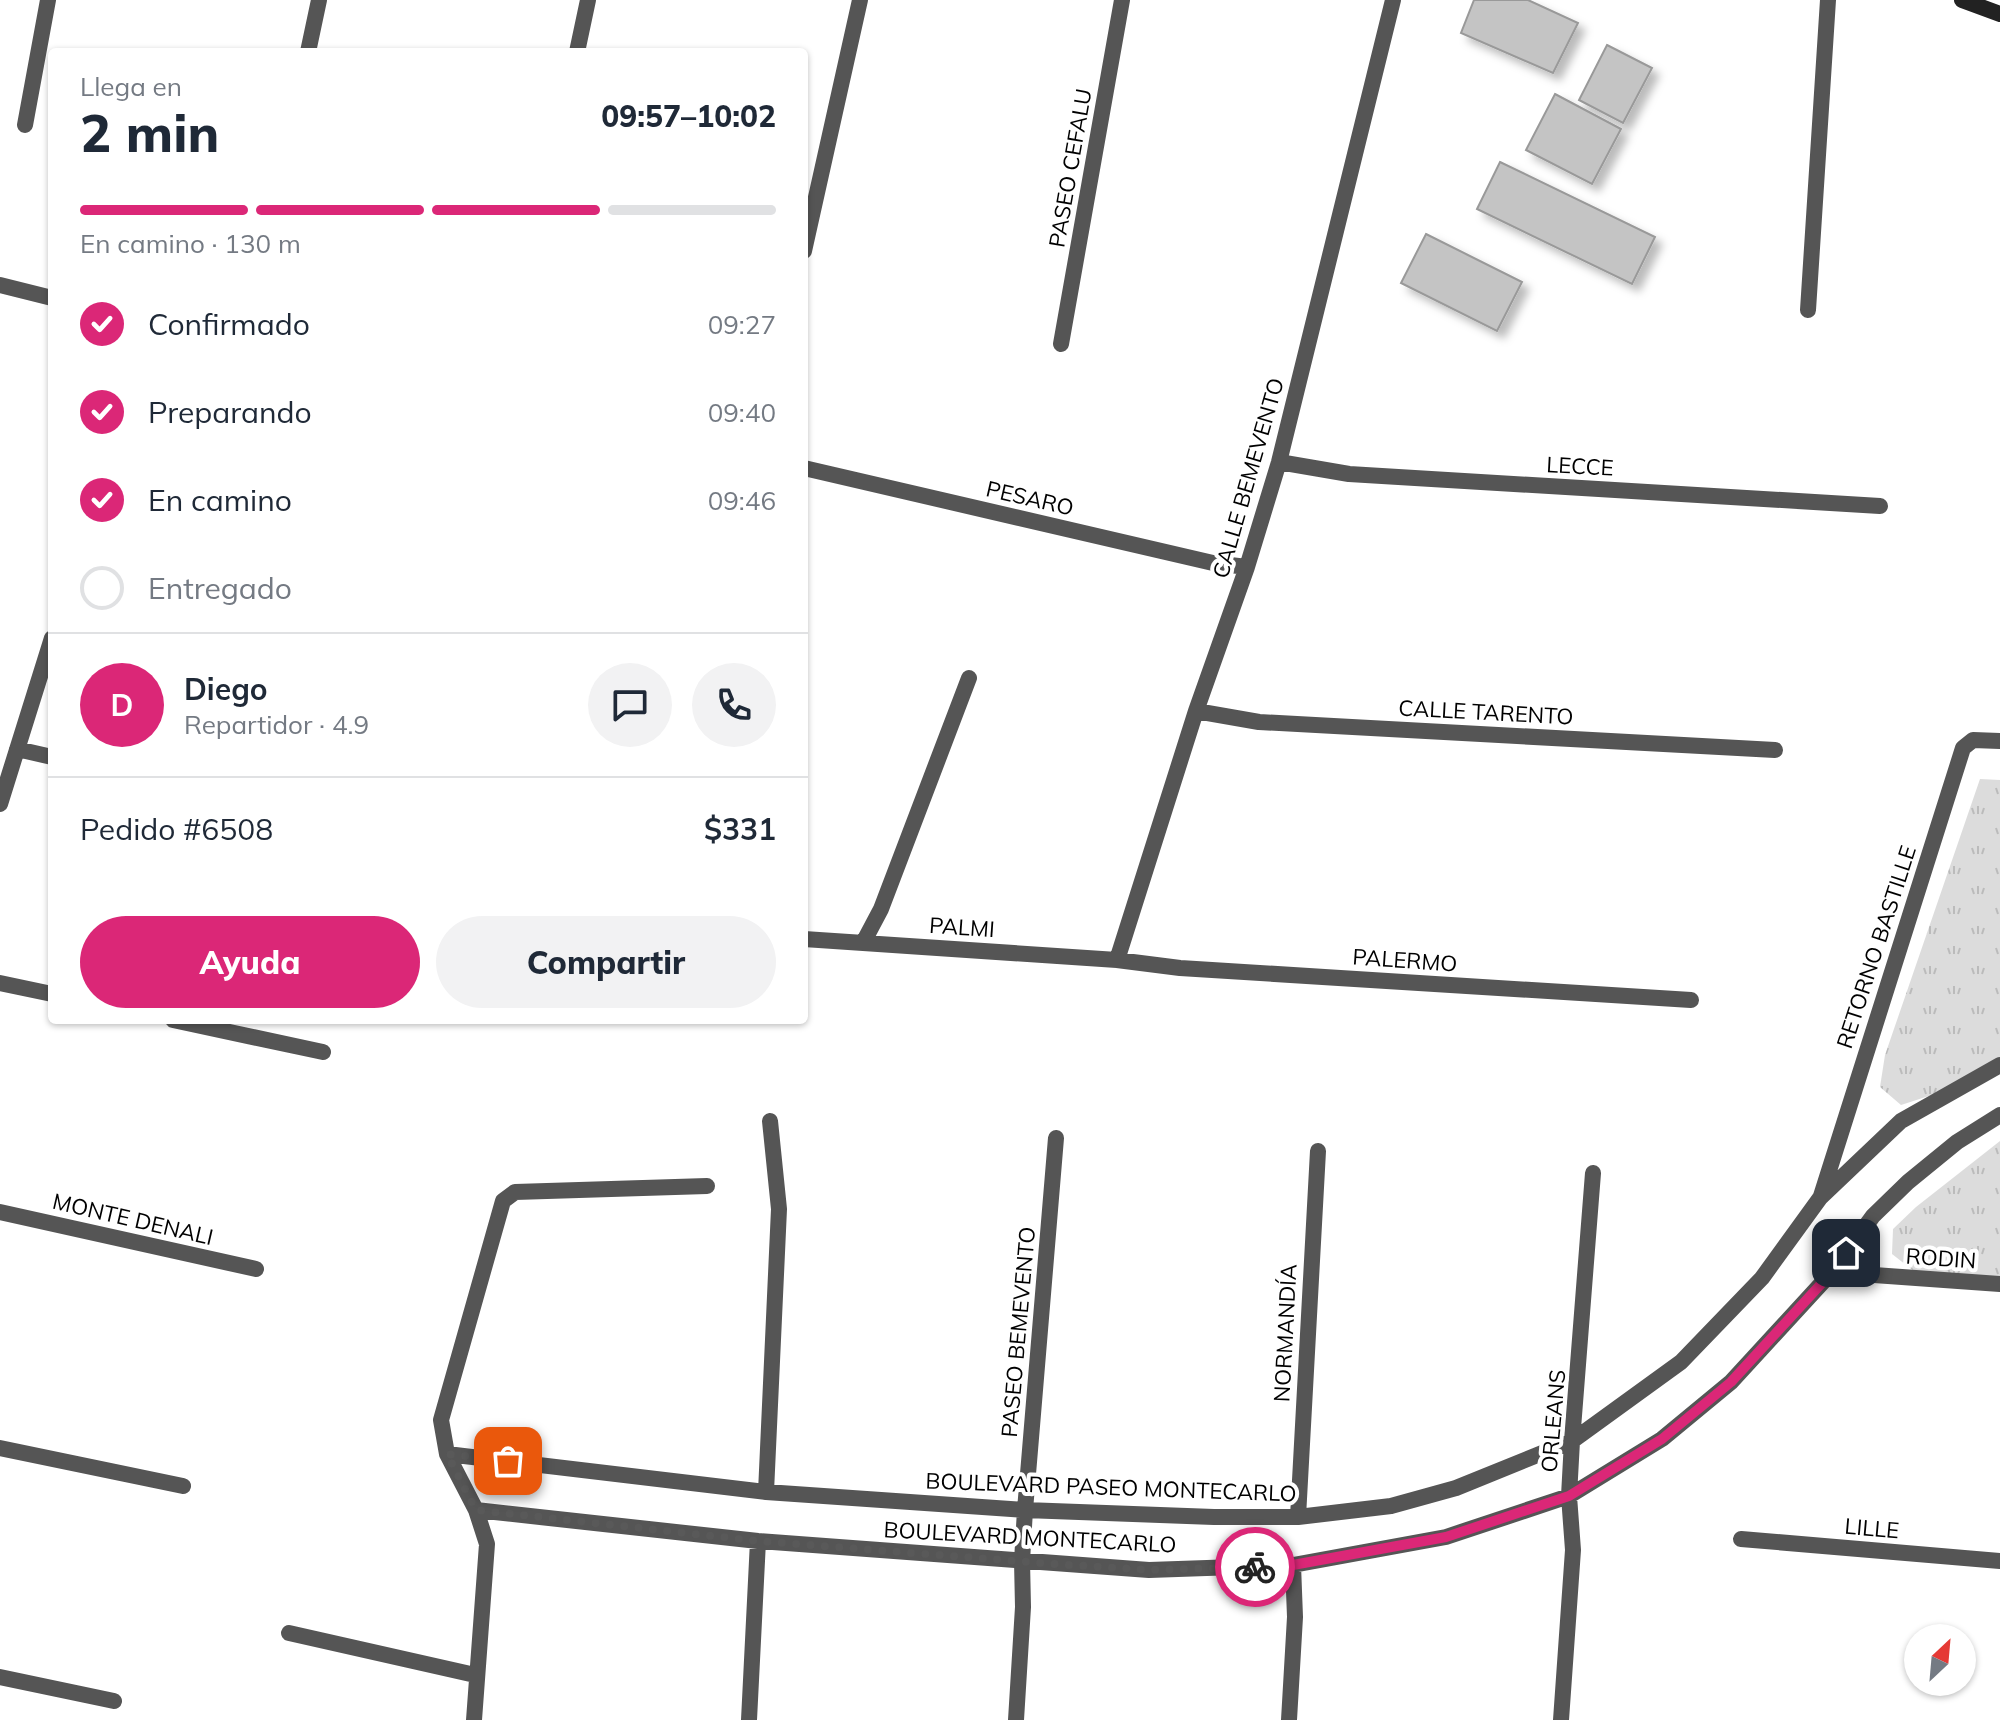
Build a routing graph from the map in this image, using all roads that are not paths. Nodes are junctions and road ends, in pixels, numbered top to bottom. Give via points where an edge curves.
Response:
1 (48, 0) edge
2 (319, 0) edge
3 (588, 0) edge
4 (860, 0) edge
5 (1122, 0) edge
6 (1393, 0) edge
7 (1962, 0) edge
8 (1828, 4) edge
9 (2000, 14) edge
10 (309, 48) edge
11 (578, 48) edge
12 (25, 125) dead end
13 (808, 233) edge
14 (0, 285) edge
15 (48, 297) edge
16 (1808, 310) dead end
17 (1061, 344) dead end
18 (1279, 462) junction
19 (808, 469) edge
20 (1880, 506) dead end
21 (1247, 567) junction
22 (48, 651) edge
23 (969, 678) dead end
24 (1196, 711) junction
25 (2000, 741) edge
26 (17, 749) junction
27 (1775, 750) dead end
28 (48, 756) edge
29 (0, 804) edge
30 (808, 939) edge
31 (863, 943) junction
32 (1117, 960) junction
33 (0, 983) edge
34 (48, 993) edge
35 (1691, 1000) dead end
36 (192, 1024) edge
37 (323, 1052) dead end
38 (2000, 1065) edge
39 (2000, 1115) edge
40 (770, 1121) dead end
41 (1056, 1138) dead end
42 (1318, 1151) dead end
43 (1593, 1173) dead end
44 (707, 1186) dead end
45 (1820, 1198) junction
46 (0, 1212) edge
47 (256, 1269) dead end
48 (1832, 1272) junction
49 (2000, 1284) edge
50 (1572, 1441) junction
51 (0, 1448) edge
52 (447, 1454) junction
53 (183, 1486) dead end
54 (766, 1492) junction
55 (1569, 1496) junction
56 (476, 1510) junction
57 (1025, 1510) junction
58 (1298, 1517) junction
59 (1741, 1539) dead end
60 (758, 1541) junction
61 (1022, 1561) junction
62 (2000, 1561) edge
63 (1293, 1565) junction
64 (289, 1633) dead end
65 (475, 1675) junction
66 (0, 1677) edge
67 (114, 1701) dead end
68 (474, 1720) edge
69 (749, 1720) edge
70 (1016, 1720) edge
71 (1289, 1720) edge
72 (1561, 1720) edge

1 - 12 street
2 - 10 street
3 - 11 street
4 - 13 street
5 - 17 street, PASEO CEFALU
6 - 18 street, CALLE BEMEVENTO
7 - 9 street
8 - 16 street
14 - 15 street
18 - 20 street, LECCE via 1349,474
18 - 21 street, CALLE BEMEVENTO
19 - 21 street, PESARO
21 - 24 street, CALLE BEMEVENTO
22 - 26 street
23 - 31 street via 881,909
24 - 27 street, CALLE TARENTO via 1259,722
24 - 32 street, CALLE BEMEVENTO
25 - 45 street, RETORNO BASTILLE via 1973,740 1963,748
26 - 28 street
26 - 29 street
30 - 31 street, PALMI
31 - 32 street, PALMI
32 - 35 street, PALERMO
33 - 34 street
36 - 37 street
38 - 45 street, BOULEVARD PASEO MONTECARLO via 1901,1121
39 - 48 street, BOULEVARD MONTECARLO via 1908,1182 1873,1216
40 - 54 street via 779,1209
41 - 57 street, PASEO BEMEVENTO
42 - 58 street, NORMANDÍA
43 - 50 street, ORLEANS
44 - 52 street via 515,1192 503,1201 441,1420
45 - 50 street, BOULEVARD PASEO MONTECARLO via 1762,1278 1681,1362
46 - 47 street, MONTE DENALI
48 - 49 street, RODIN
48 - 55 street, BOULEVARD MONTECARLO via 1731,1382 1662,1439
50 - 55 street, ORLEANS
50 - 58 street, BOULEVARD PASEO MONTECARLO via 1456,1488 1391,1506
51 - 53 street
52 - 54 street, BOULEVARD PASEO MONTECARLO
52 - 56 street
54 - 57 street, BOULEVARD PASEO MONTECARLO
55 - 63 street, BOULEVARD MONTECARLO via 1446,1537
55 - 72 street, ORLEANS via 1573,1550
56 - 60 street, BOULEVARD MONTECARLO
56 - 65 street via 488,1557
57 - 58 street, BOULEVARD PASEO MONTECARLO
57 - 61 street, PASEO BEMEVENTO
59 - 62 street, LILLE
60 - 61 street, BOULEVARD MONTECARLO
60 - 69 street
61 - 63 street, BOULEVARD MONTECARLO via 1149,1570
61 - 70 street, PASEO BEMEVENTO
63 - 71 street
64 - 65 street
65 - 68 street
66 - 67 street

